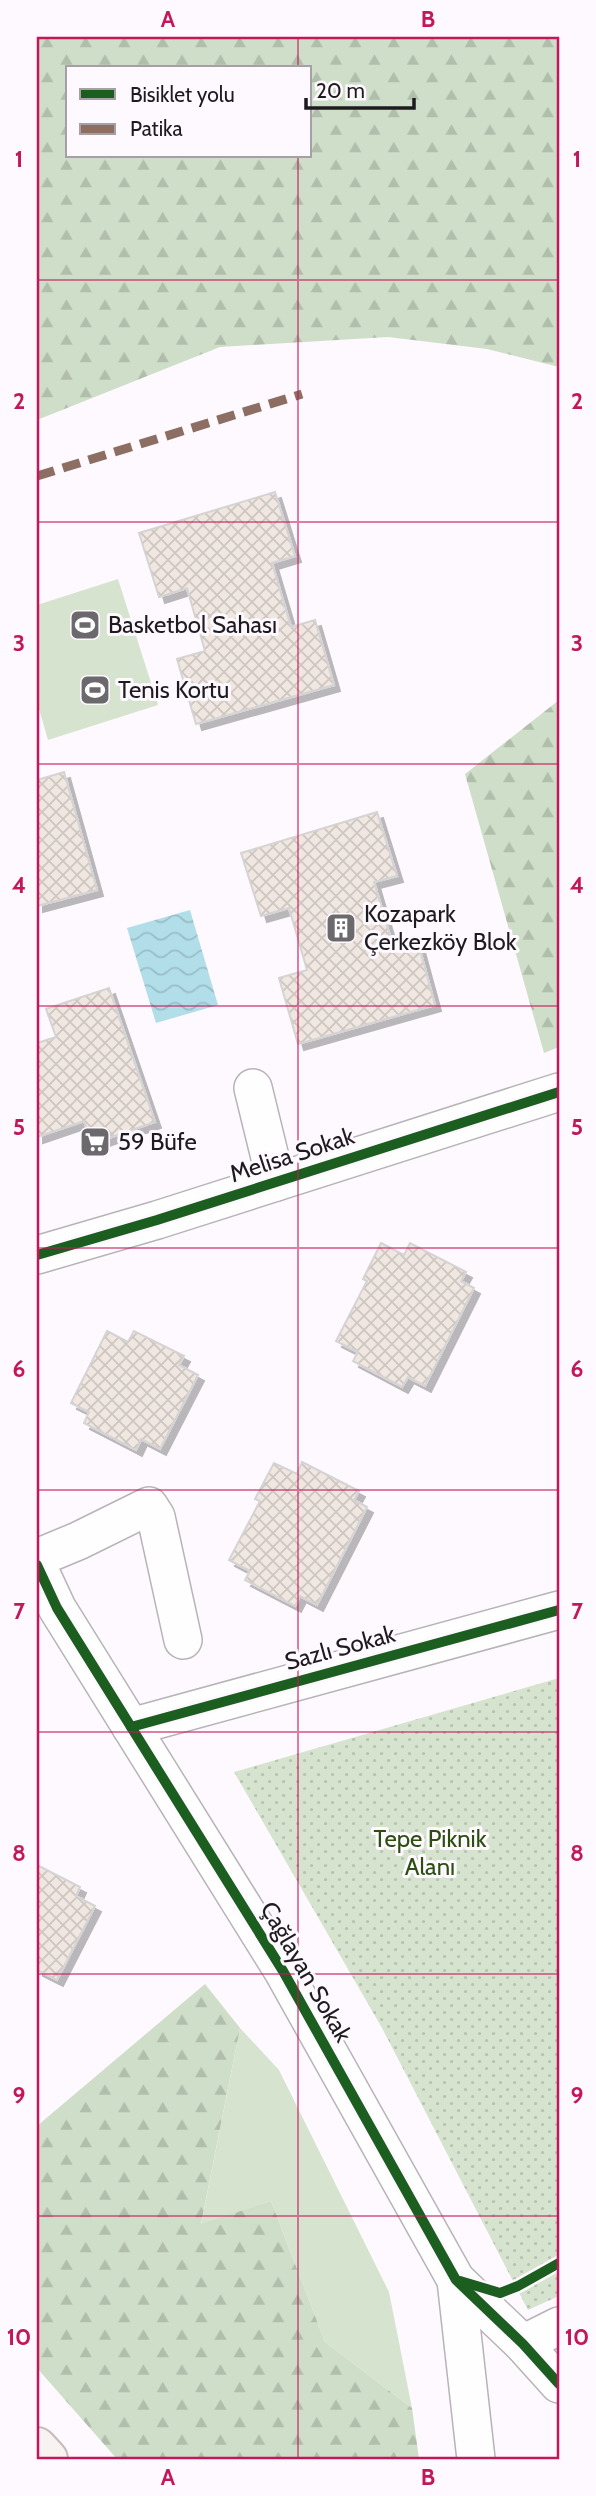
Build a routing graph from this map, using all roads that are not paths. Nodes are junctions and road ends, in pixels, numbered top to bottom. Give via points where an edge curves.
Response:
1 (253, 1088) dead end
2 (559, 1092) edge
3 (276, 1182) junction
4 (37, 1255) edge
5 (37, 1558) edge
6 (37, 1565) edge
7 (559, 1610) edge
8 (183, 1640) dead end
9 (131, 1727) junction
10 (457, 2280) junction
11 (559, 2326) edge
12 (523, 2344) junction
13 (559, 2384) edge
14 (37, 2447) edge
15 (48, 2459) edge
16 (476, 2459) edge

1 - 3 street
2 - 3 street, Melisa Sokak
3 - 4 street, Melisa Sokak
5 - 8 street via 149,1506 156,1517
6 - 9 street, Çağlayan Sokak via 57,1608
7 - 9 street, Sazlı Sokak
9 - 10 street, Çağlayan Sokak via 283,1971
10 - 12 street, Çağlayan Sokak
10 - 16 street
11 - 12 street
12 - 13 street, Çağlayan Sokak
14 - 15 main road

